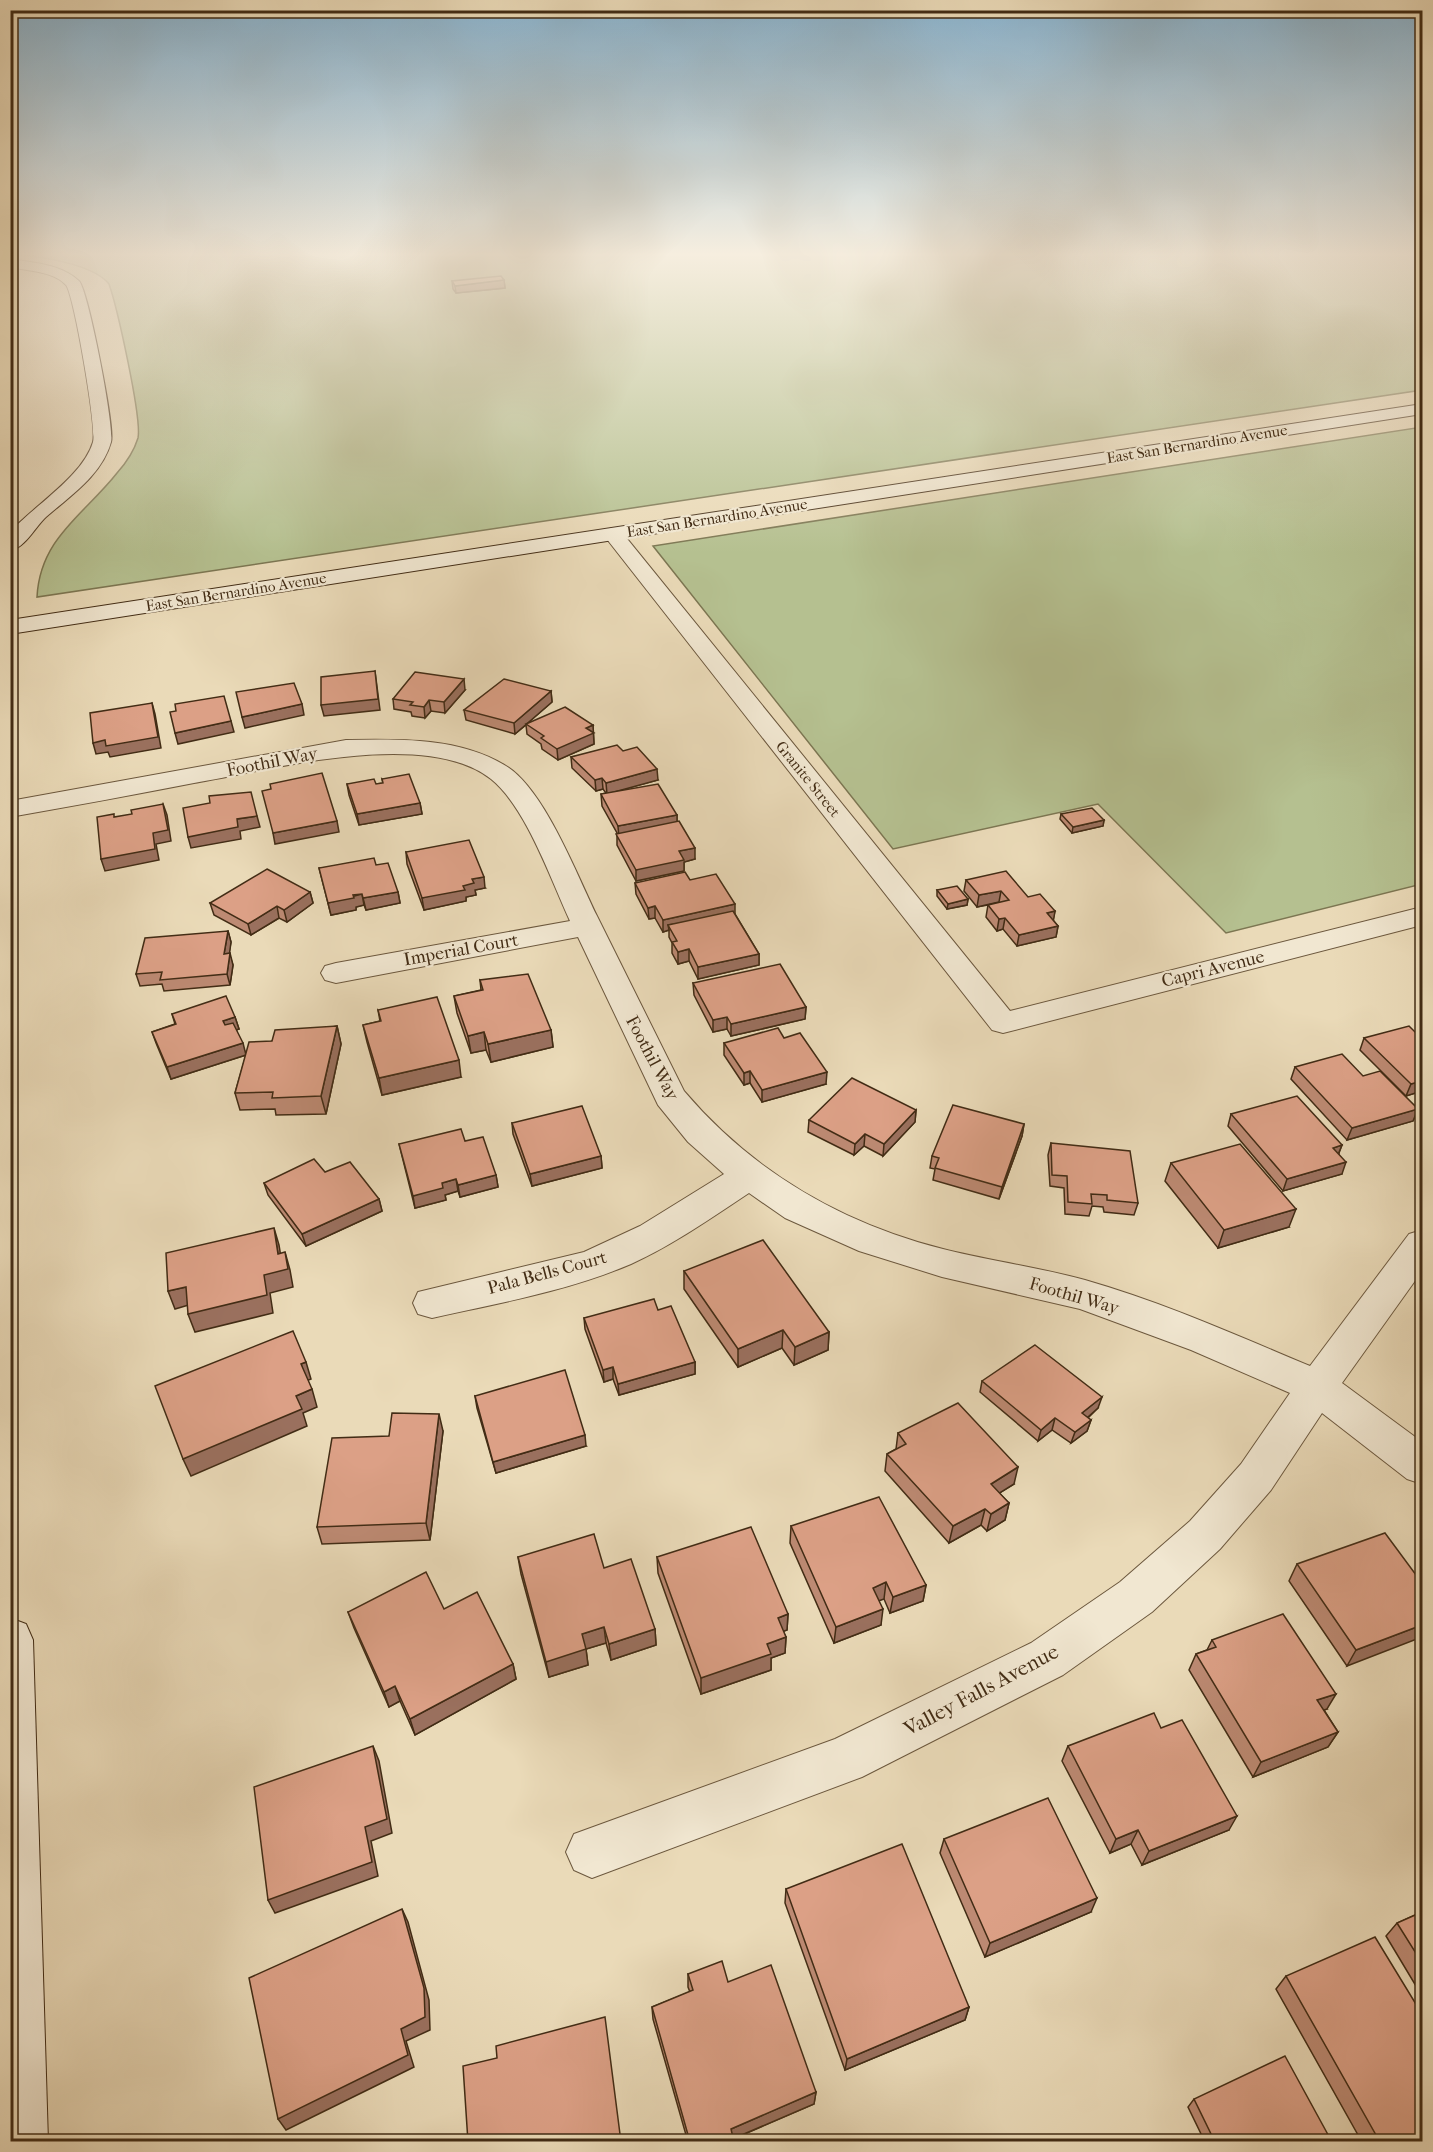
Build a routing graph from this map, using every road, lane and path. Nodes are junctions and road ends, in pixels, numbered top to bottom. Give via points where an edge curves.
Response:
1 (91, 352) edge
2 (1422, 409) edge
3 (613, 534) junction
4 (10, 545) edge
5 (10, 627) edge
6 (10, 809) edge
7 (1422, 916) edge
8 (586, 927) junction
9 (336, 973) dead end
10 (1003, 1023) joint
11 (749, 1175) junction
12 (1422, 1244) edge
13 (432, 1303) dead end
14 (1317, 1387) junction
15 (1422, 1466) edge
16 (10, 1640) edge
17 (592, 1852) dead end
18 (19, 2142) edge

1 - 4 street via 103,440 79,479 37,515
2 - 3 street, East San Bernardino Avenue
3 - 5 street, East San Bernardino Avenue
3 - 10 street, Granite Street
6 - 8 street, Foothil Way via 346,748 399,746 443,751 476,762 514,786 539,826
7 - 10 street, Capri Avenue
8 - 9 street, Imperial Court
8 - 11 street, Foothil Way via 670,1097 700,1133
11 - 13 street, Pala Bells Court via 651,1237 617,1253 574,1270
11 - 14 street, Foothil Way via 798,1208 872,1241 942,1263 1084,1295 1205,1339
12 - 14 street, Valley Falls Avenue
14 - 15 street, Foothil Way
14 - 17 street, Valley Falls Avenue via 1256,1477 1205,1535 1136,1597 1047,1659 844,1760
16 - 18 street

